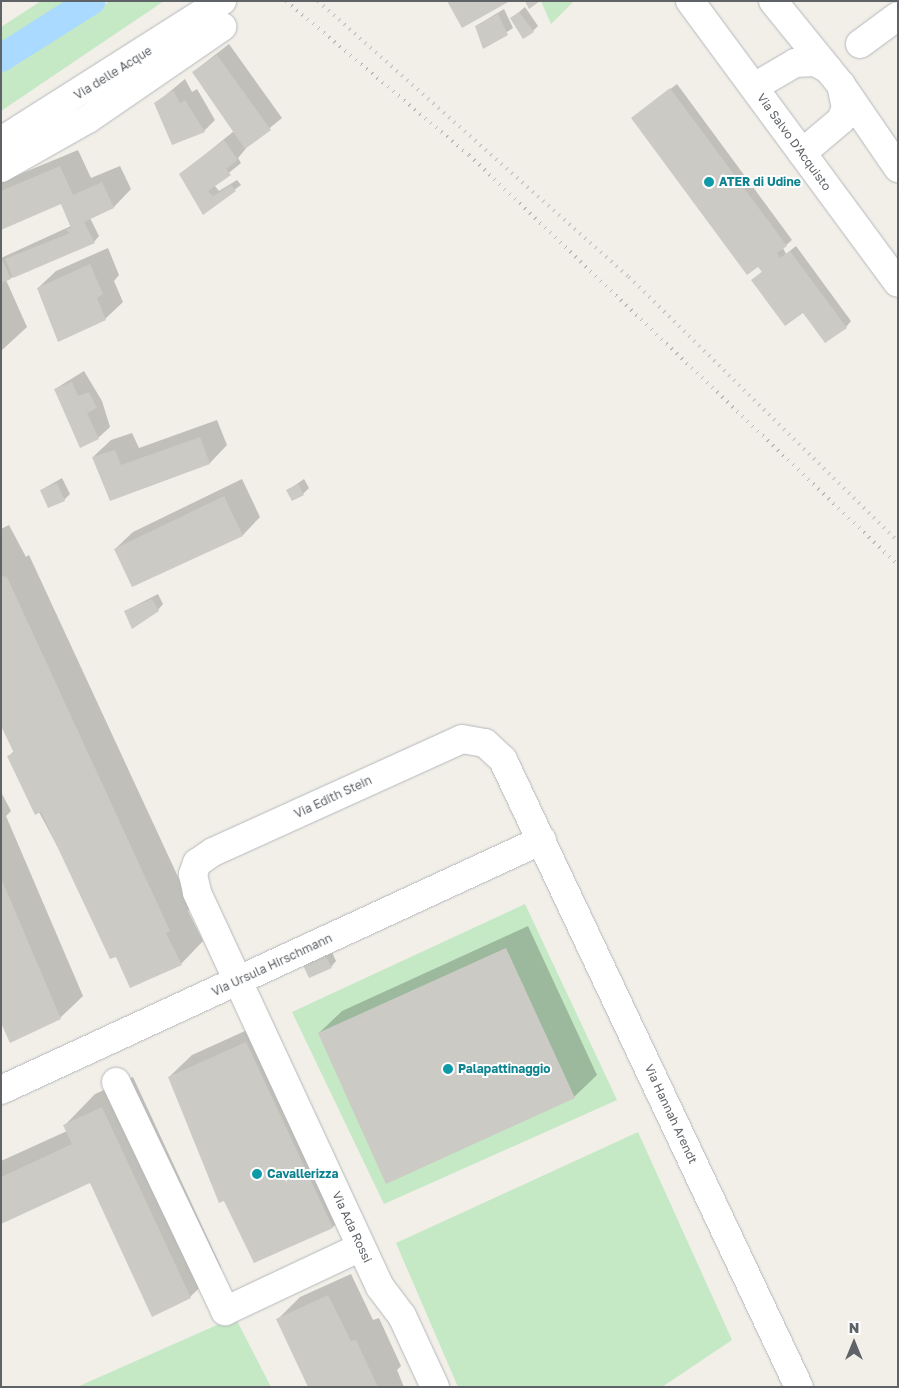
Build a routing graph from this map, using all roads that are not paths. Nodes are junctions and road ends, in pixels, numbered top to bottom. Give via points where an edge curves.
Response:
1 (690, 1) edge
2 (773, 1) edge
3 (222, 14) edge
4 (898, 16) edge
5 (860, 44) dead end
6 (834, 77) junction
7 (754, 87) junction
8 (1, 141) edge
9 (802, 153) junction
10 (1, 168) edge
11 (898, 168) edge
12 (898, 284) edge
13 (542, 840) junction
14 (238, 981) junction
15 (116, 1082) dead end
16 (1, 1090) edge
17 (361, 1247) junction
18 (435, 1387) edge
19 (799, 1387) edge

1 - 7 street, Via Salvo D'Acquisto
2 - 6 street
3 - 8 street, Via delle Acque
3 - 10 street via 88,119
4 - 5 street
6 - 7 street via 814,62 795,63
6 - 9 street via 846,108 841,120
6 - 11 street
7 - 9 street, Via Salvo D'Acquisto
9 - 12 street, Via Salvo D'Acquisto
13 - 14 street, Via Ursula Hirschmann
13 - 14 street, Via Edith Stein via 503,760 485,743 462,739 213,852 197,863 194,882
13 - 19 street, Via Hannah Arendt
14 - 16 street, Via Ursula Hirschmann
14 - 17 street, Via Ada Rossi
15 - 17 street via 225,1311
17 - 18 street, Via Ada Rossi via 380,1287 402,1316

